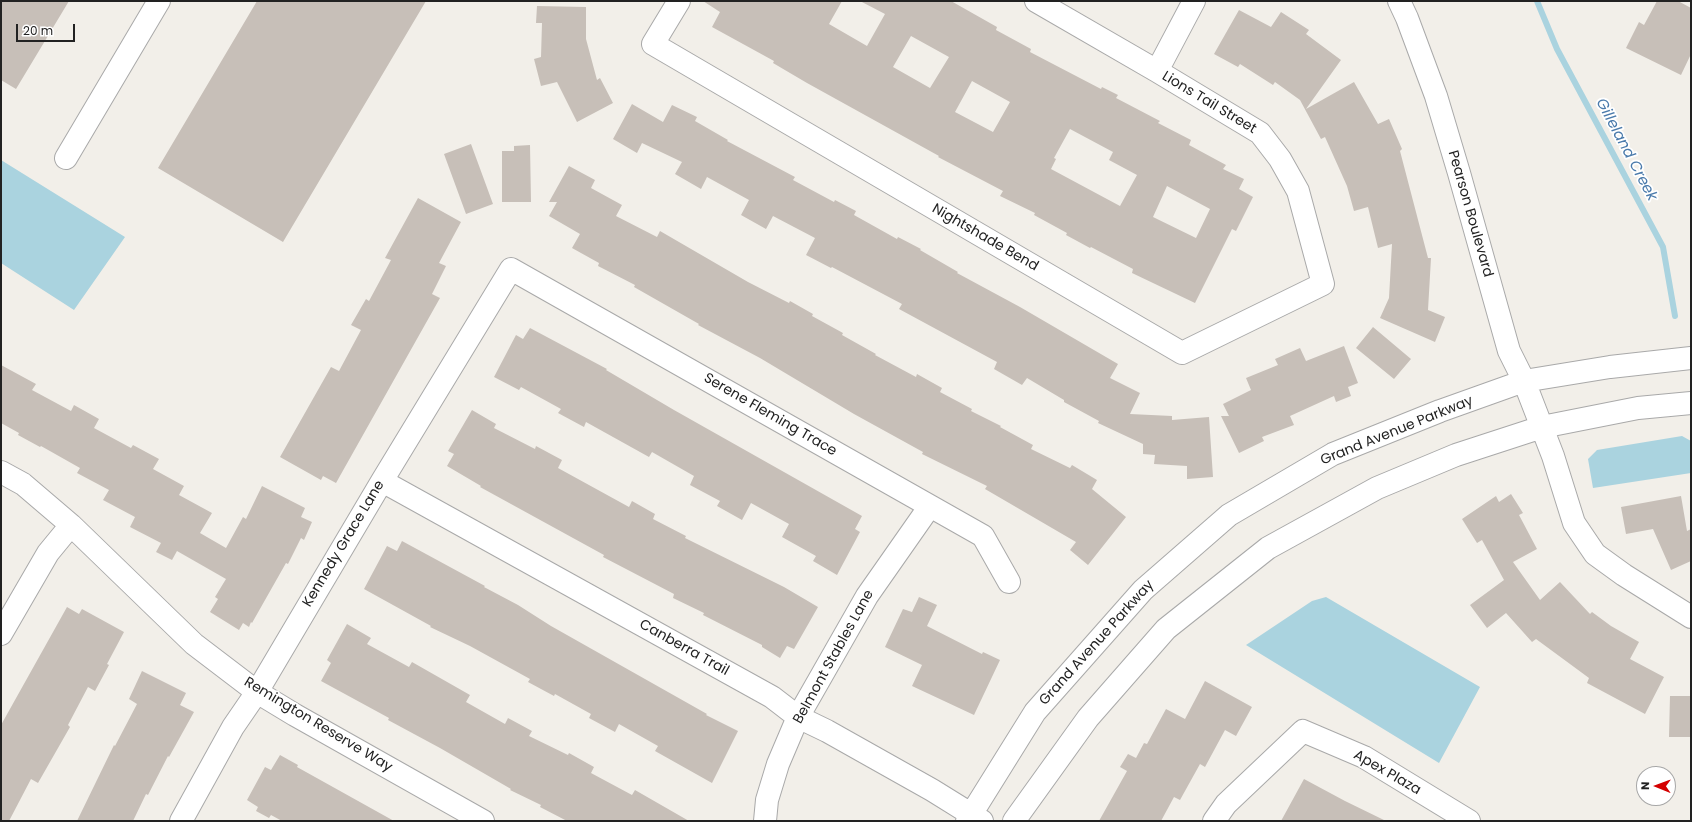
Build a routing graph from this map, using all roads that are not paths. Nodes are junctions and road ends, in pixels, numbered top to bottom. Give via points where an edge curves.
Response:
1 (159, 1) edge
2 (679, 1) edge
3 (1036, 1) edge
4 (1194, 1) edge
5 (1399, 1) edge
6 (1157, 71) junction
7 (66, 158) dead end
8 (511, 269) joint
9 (1322, 284) joint
10 (1691, 358) edge
11 (1524, 381) junction
12 (1691, 403) edge
13 (1542, 427) junction
14 (1, 472) edge
15 (382, 481) junction
16 (930, 506) junction
17 (71, 525) junction
18 (1009, 582) dead end
19 (1691, 617) edge
20 (1, 634) edge
21 (257, 692) junction
22 (798, 717) junction
23 (974, 819) edge
24 (181, 821) edge
25 (483, 821) edge
26 (764, 821) edge
27 (1014, 821) edge
28 (1214, 821) edge
29 (1469, 821) edge

1 - 7 street
2 - 9 street, Nightshade Bend via 654,44 1182,353
3 - 6 street, Lions Tail Street
4 - 6 street
5 - 11 street, Pearson Boulevard via 1438,103 1509,350
6 - 9 street, Lions Tail Street via 1260,133 1276,153 1298,191
8 - 15 street, Kennedy Grace Lane
8 - 16 street, Serene Fleming Trace
10 - 11 street, Grand Avenue Parkway via 1610,367
11 - 13 street, Pearson Boulevard
11 - 23 street, Grand Avenue Parkway via 1333,454 1229,515 1143,590 1035,712
12 - 13 street via 1638,408
13 - 19 street, Pearson Boulevard via 1574,523 1595,554
13 - 27 street via 1456,455 1377,488 1268,548 1166,629 1088,718
14 - 17 street, Remington Reserve Way via 23,484
15 - 21 street, Kennedy Grace Lane
15 - 22 street, Canberra Trail via 772,697
16 - 18 street, Serene Fleming Trace via 983,536
16 - 22 street, Belmont Stables Lane via 867,596
17 - 20 street via 48,553
17 - 21 street, Remington Reserve Way via 194,644
21 - 24 street, Kennedy Grace Lane via 233,727
21 - 25 street, Remington Reserve Way
22 - 23 street, Canberra Trail via 932,790
22 - 26 street, Belmont Stables Lane via 778,764 767,800
28 - 29 street, Apex Plaza via 1226,804 1303,731 1364,757

